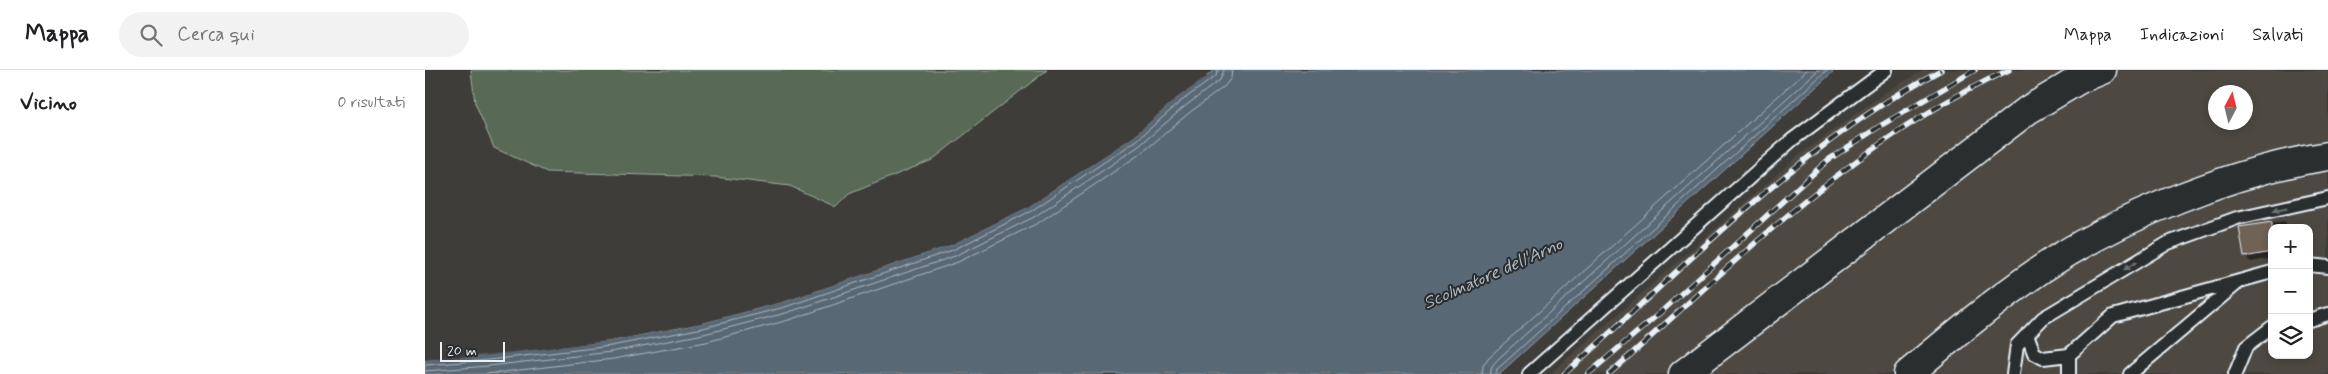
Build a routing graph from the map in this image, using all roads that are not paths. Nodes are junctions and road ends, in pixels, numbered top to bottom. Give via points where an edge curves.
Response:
1 (1887, 70) edge
2 (2102, 70) edge
3 (2328, 156) edge
4 (2328, 198) edge
5 (2313, 265) edge
6 (2328, 267) edge
7 (2268, 273) edge
8 (2244, 278) junction
9 (2328, 314) edge
10 (2313, 319) edge
11 (2268, 330) edge
12 (2027, 334) junction
13 (2069, 355) junction
14 (1529, 374) edge
15 (1683, 374) edge
16 (1908, 374) edge
17 (2013, 374) edge
18 (2069, 374) edge
19 (2130, 374) edge
20 (2235, 374) edge

1 - 14 lane via 1792,140
2 - 15 main road via 2080,79 2028,110
3 - 16 main road via 2226,182 2089,241 2005,295
4 -> 12 lane via 2237,218 2168,243 2043,318
5 - 6 lane
7 - 8 lane
8 - 13 lane via 2113,316
8 - 19 lane
9 - 10 lane
11 - 20 lane via 2246,347
12 - 13 lane via 2033,353 2043,358
12 - 17 lane via 2017,345
13 - 18 lane

